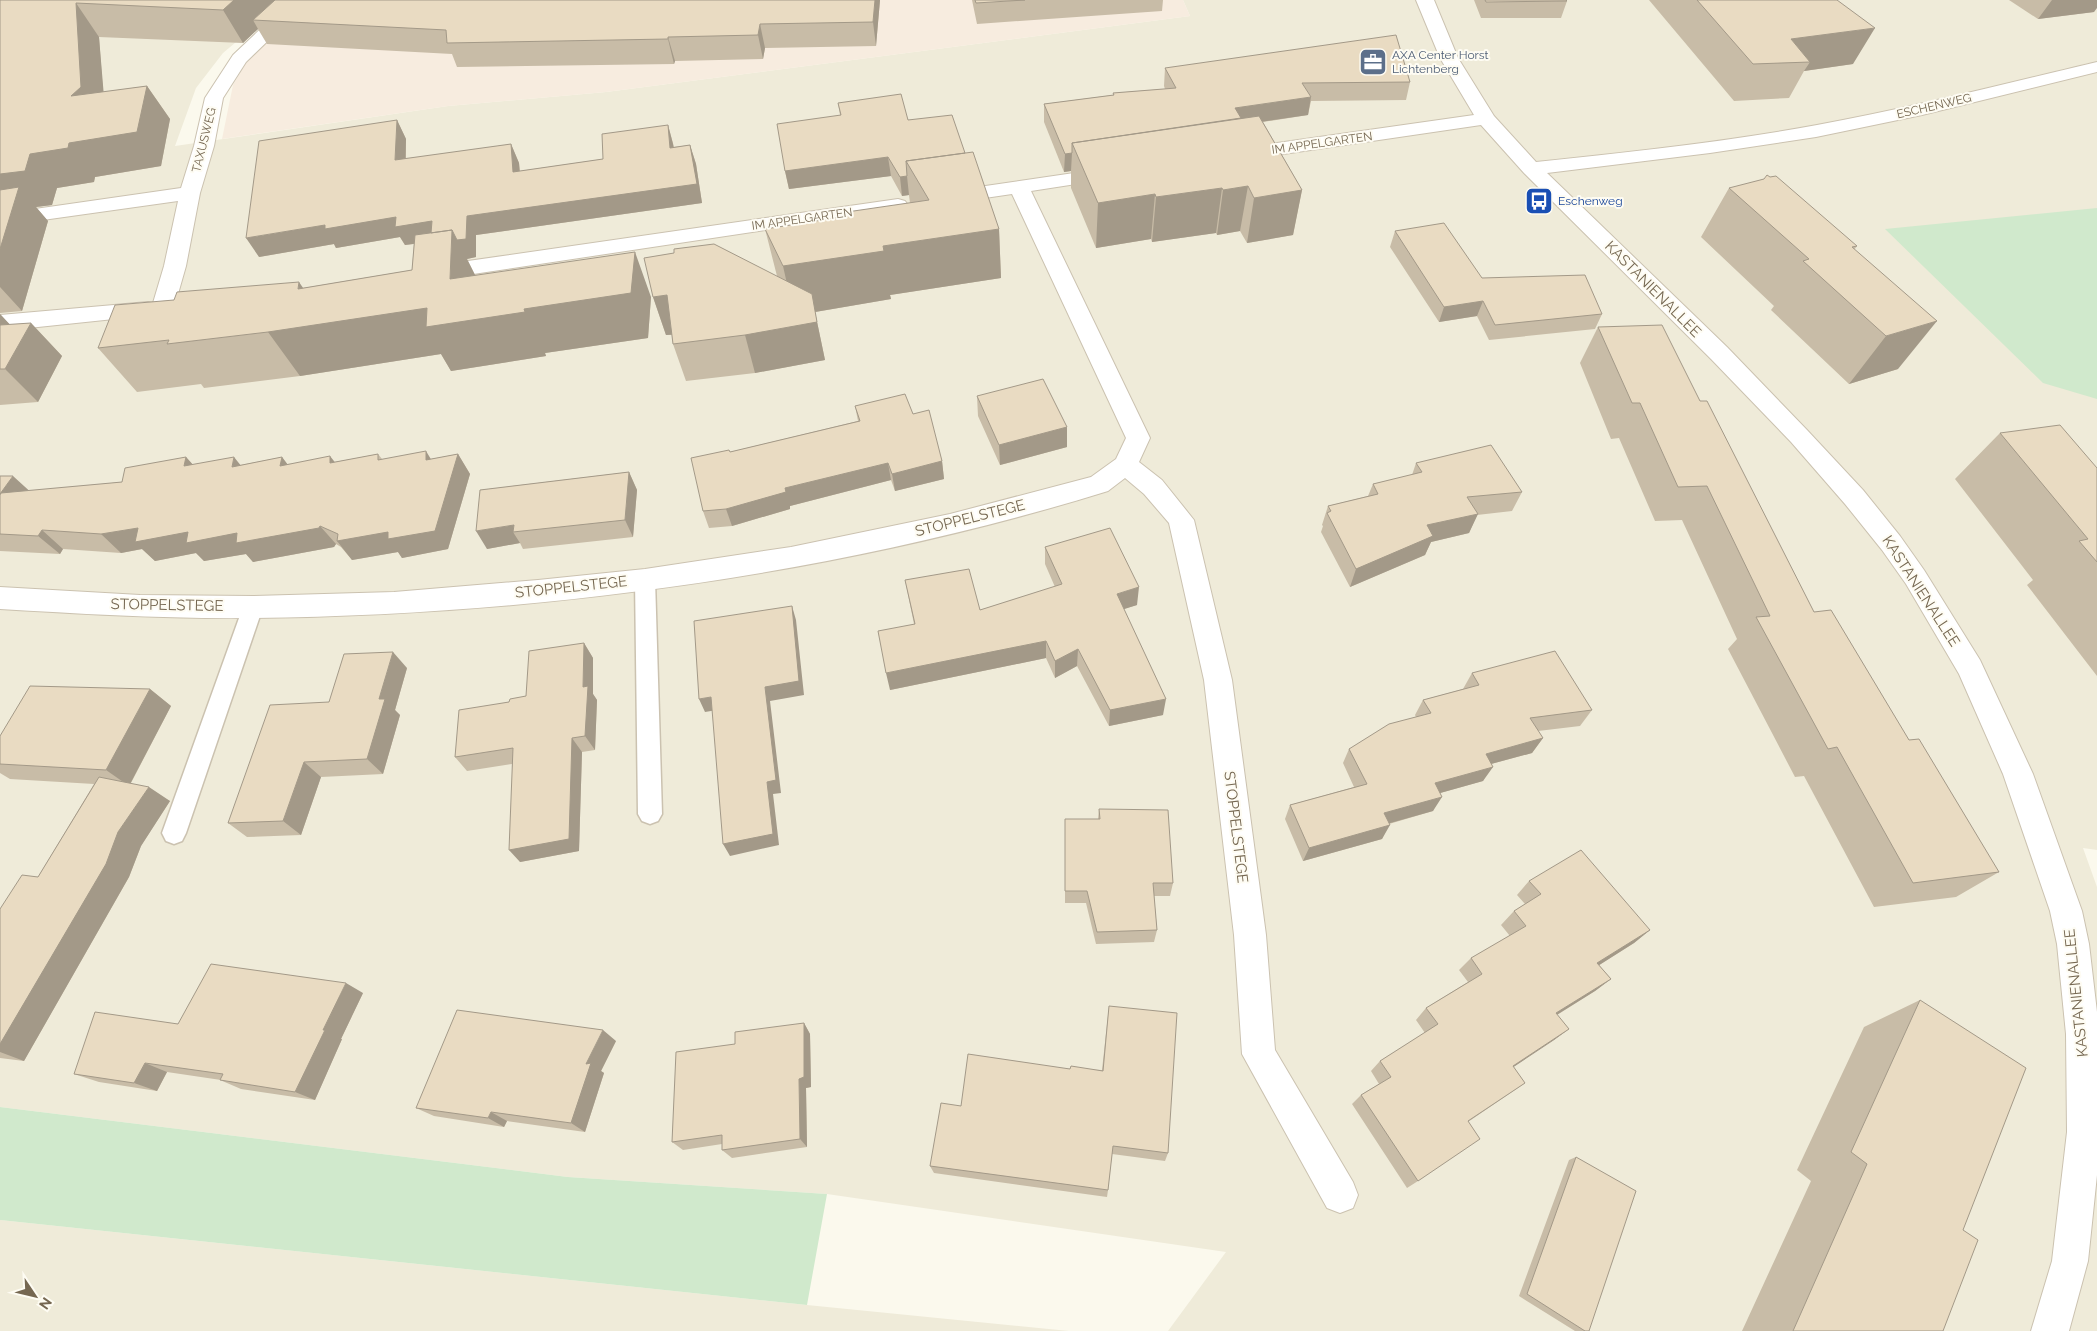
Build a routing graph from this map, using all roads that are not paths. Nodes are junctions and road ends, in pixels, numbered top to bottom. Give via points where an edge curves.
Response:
1 (301, 0) edge
2 (1425, 0) edge
3 (2097, 67) edge
4 (1486, 118) junction
5 (1224, 157) edge
6 (1531, 168) junction
7 (1126, 172) edge
8 (1019, 187) junction
9 (190, 193) junction
10 (0, 220) edge
11 (410, 276) edge
12 (0, 323) edge
13 (1126, 465) junction
14 (646, 579) junction
15 (0, 598) edge
16 (253, 607) junction
17 (650, 814) dead end
18 (174, 833) dead end
19 (1340, 1195) dead end
20 (2050, 1331) edge

1 - 9 street, TAXUSWEG via 240,59 214,98
2 - 4 street, KASTANIENALLEE via 1449,58
3 - 6 street, ESCHENWEG via 1818,130 1691,151
4 - 5 street, IM APPELGARTEN
4 - 6 street, KASTANIENALLEE
6 - 20 street, KASTANIENALLEE via 1799,436 1891,543 1970,668 2018,774 2066,911 2083,1034 2084,1132 2071,1251
7 - 8 street, IM APPELGARTEN
8 - 11 street, IM APPELGARTEN
8 - 13 street via 1138,438
9 - 10 street, TAXUSWEG
9 - 12 street, TAXUSWEG via 175,266 172,307
13 - 14 street, STOPPELSTEGE via 1099,484 950,524 791,556
13 - 19 street, STOPPELSTEGE via 1153,487 1181,520 1216,671 1250,935 1260,1054
14 - 16 street, STOPPELSTEGE via 394,603
14 - 17 lane
15 - 16 street, STOPPELSTEGE via 140,606
16 - 18 lane

